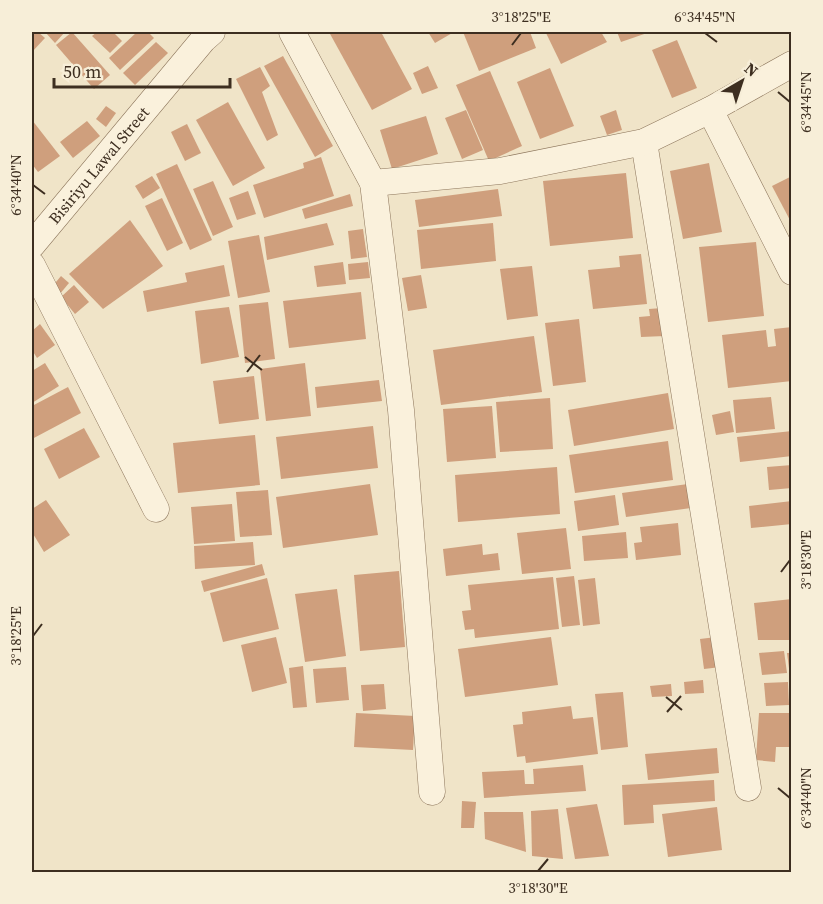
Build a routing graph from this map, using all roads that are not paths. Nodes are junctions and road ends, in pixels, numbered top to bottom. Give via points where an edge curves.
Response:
1 (212, 32) edge
2 (292, 32) edge
3 (792, 64) edge
4 (710, 110) junction
5 (644, 142) junction
6 (373, 183) junction
7 (32, 245) edge
8 (32, 265) edge
9 (792, 272) edge
10 (156, 509) dead end
11 (748, 788) dead end
12 (432, 792) dead end

1 - 7 street, Bisiriyu Lawal Street
2 - 6 street
3 - 4 street
4 - 5 street
4 - 9 street
5 - 6 street via 500,171
5 - 11 street
6 - 12 street via 401,410
8 - 10 street

